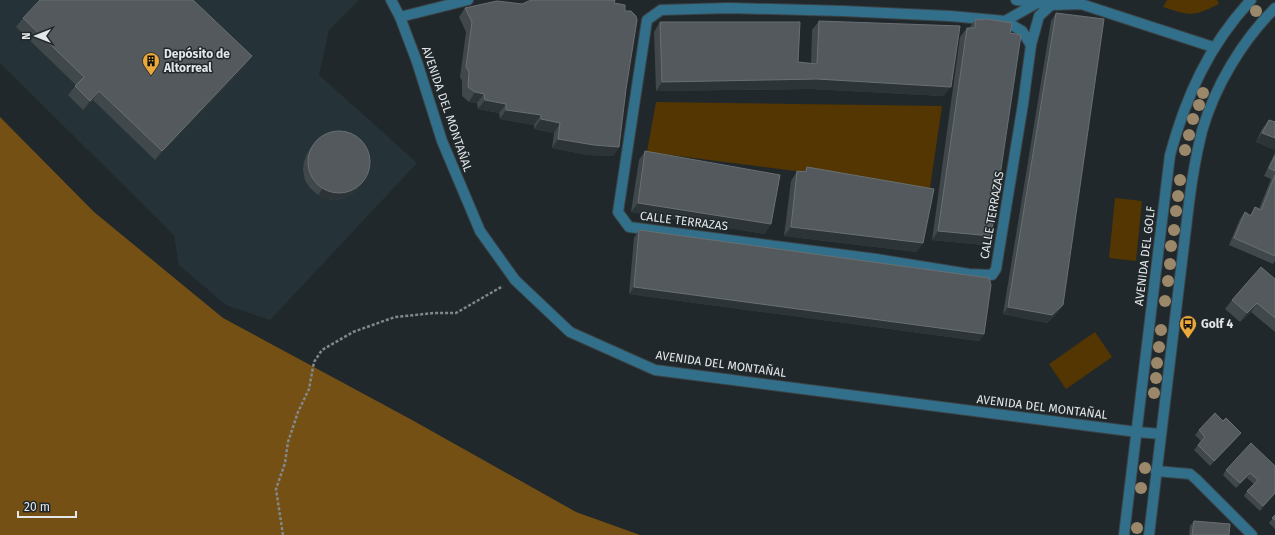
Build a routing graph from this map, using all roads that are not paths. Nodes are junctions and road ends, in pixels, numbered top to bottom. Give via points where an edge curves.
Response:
1 (391, 0) edge
2 (468, 0) edge
3 (1016, 0) edge
4 (1251, 0) edge
5 (1037, 3) junction
6 (1051, 5) junction
7 (1275, 8) edge
8 (400, 17) junction
9 (1005, 21) junction
10 (1031, 45) junction
11 (1213, 47) junction
12 (1137, 432) junction
13 (1161, 434) junction
14 (1156, 471) junction
15 (1124, 535) edge
16 (1149, 535) edge
17 (1252, 535) edge

1 - 8 street, AVENIDA DEL MONTAÑAL
2 - 8 street
3 - 5 street
4 - 11 street, AVENIDA DEL GOLF
5 - 6 street
5 - 9 street
6 - 10 street, CALLE TERRAZAS via 1039,16
6 - 11 street via 1081,4
7 - 13 street via 1236,58 1202,130 1191,189
8 - 12 street, AVENIDA DEL MONTAÑAL via 442,141 480,231 515,280 570,332 655,370
9 - 10 street via 1022,31
9 - 10 street, CALLE TERRAZAS via 843,11 728,8 661,10 647,20 618,212 629,227 876,259 969,274 992,275 996,269
11 - 12 street, AVENIDA DEL GOLF via 1187,100 1170,155
12 - 13 street, AVENIDA DEL MONTAÑAL
12 - 15 street, AVENIDA DEL GOLF
13 - 14 street
14 - 16 street
14 - 17 street via 1190,474

